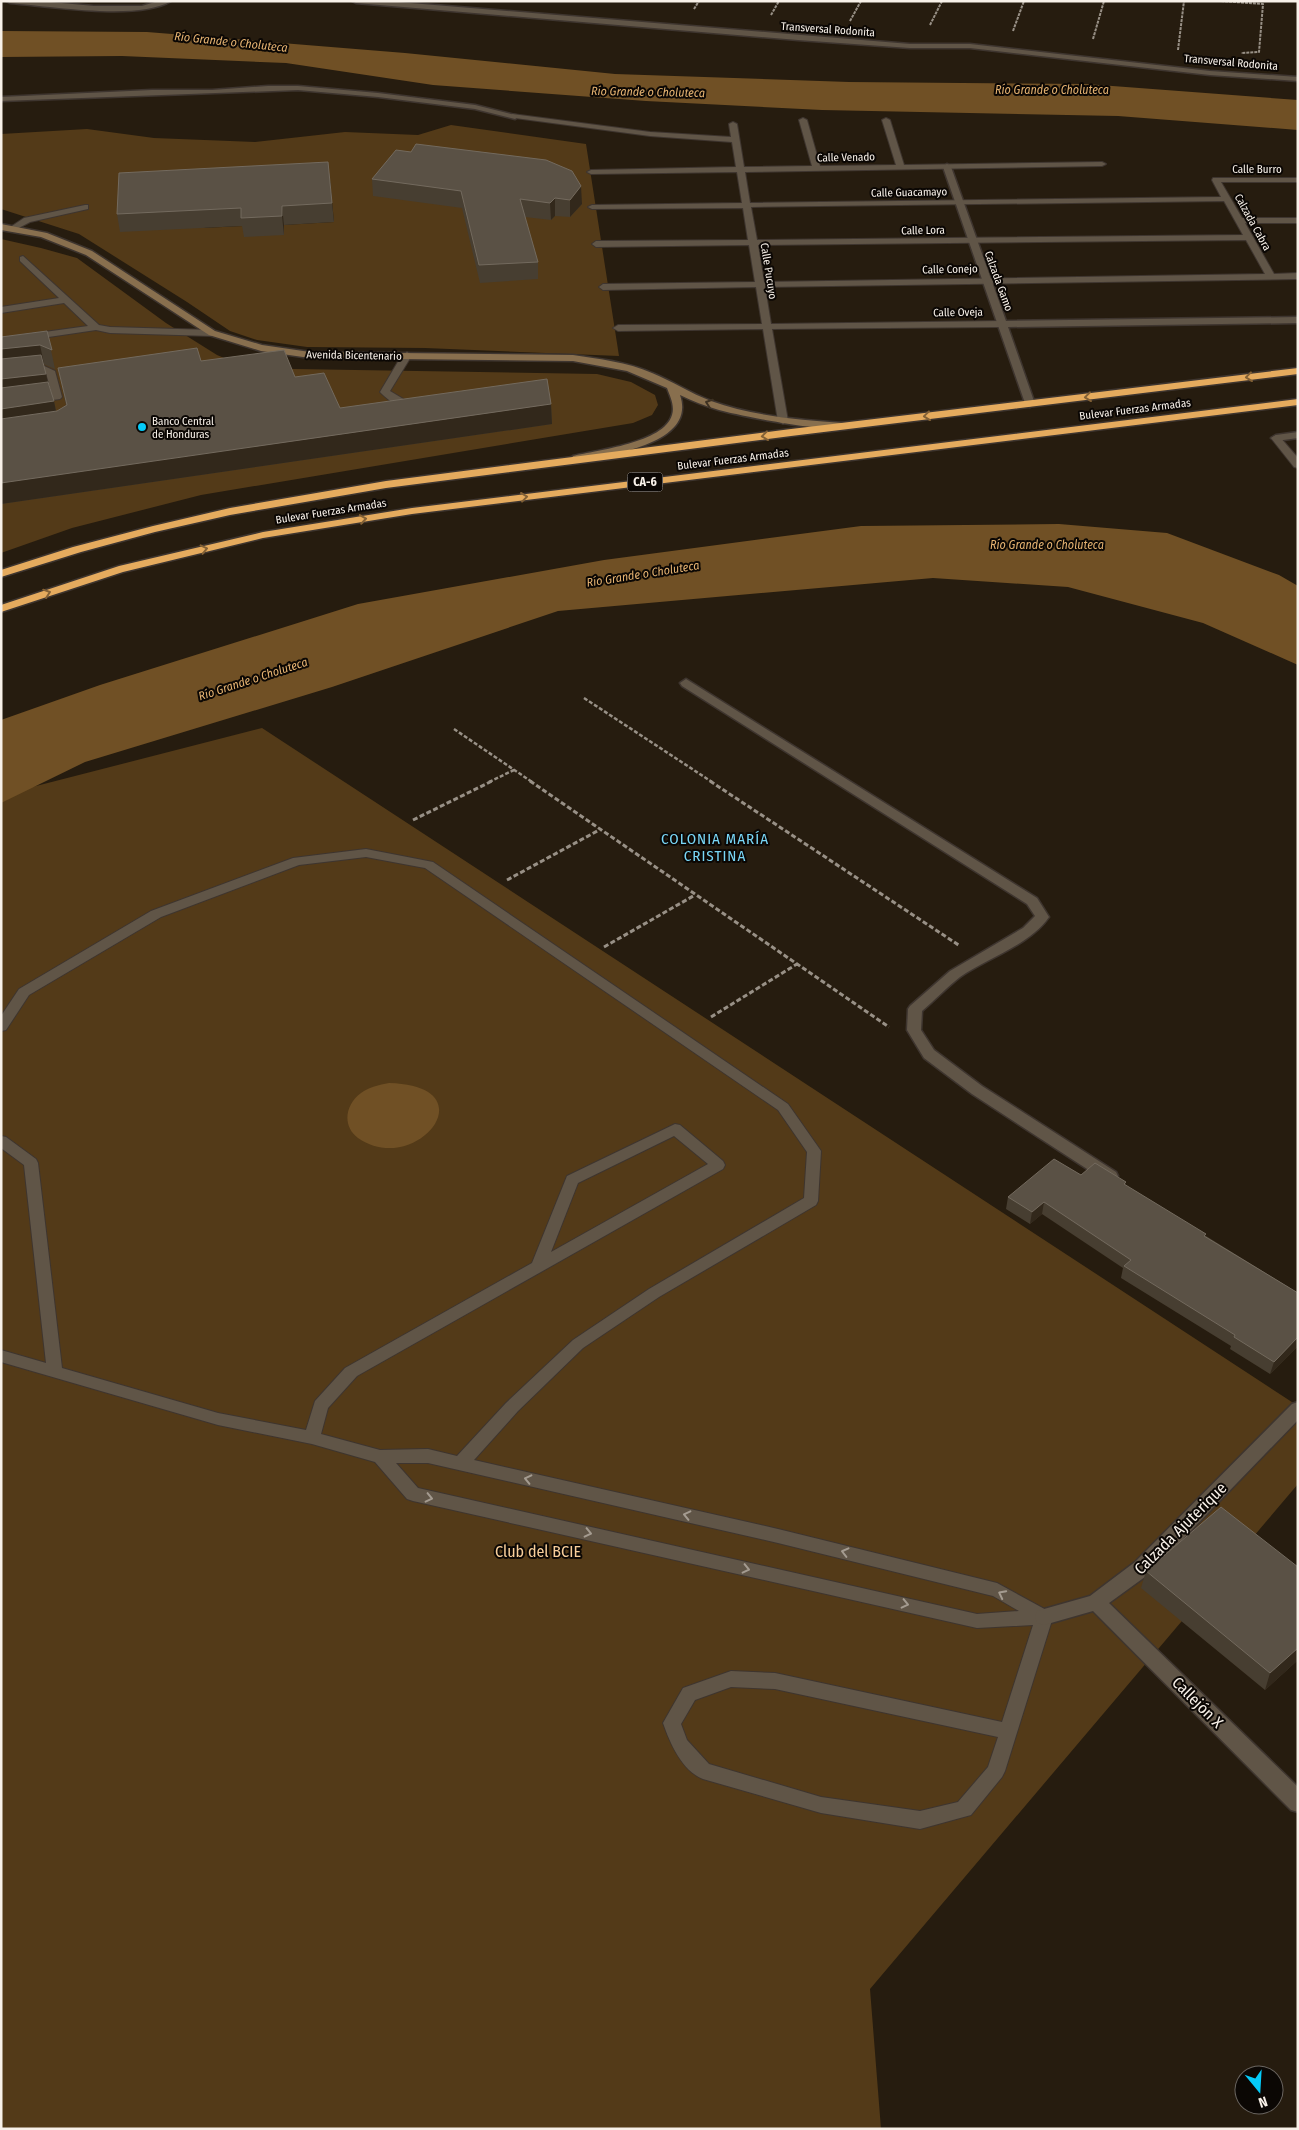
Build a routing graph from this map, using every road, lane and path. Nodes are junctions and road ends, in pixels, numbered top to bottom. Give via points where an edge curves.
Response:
1 (10, 1) edge
2 (167, 1) edge
3 (356, 1) edge
4 (1024, 1) edge
5 (1104, 1) edge
6 (1184, 1) edge
7 (1222, 1) edge
8 (1263, 4) dead end
9 (1006, 51) junction
10 (1177, 58) dead end
11 (1087, 60) junction
12 (1298, 79) edge
13 (1, 99) edge
14 (515, 116) joint
15 (804, 120) dead end
16 (886, 120) dead end
17 (733, 124) dead end
18 (736, 140) junction
19 (1102, 164) dead end
20 (901, 167) junction
21 (946, 167) junction
22 (818, 169) junction
23 (741, 170) junction
24 (591, 172) dead end
25 (1216, 180) joint
26 (1298, 180) edge
27 (1227, 199) junction
28 (958, 202) junction
29 (747, 205) junction
30 (85, 207) dead end
31 (592, 207) dead end
32 (1298, 220) edge
33 (1240, 221) junction
34 (1, 227) edge
35 (13, 228) junction
36 (1249, 238) junction
37 (972, 240) junction
38 (753, 243) junction
39 (596, 244) dead end
40 (24, 260) dead end
41 (1271, 276) junction
42 (1298, 276) edge
43 (986, 280) junction
44 (760, 283) junction
45 (603, 287) dead end
46 (64, 300) junction
47 (1, 310) edge
48 (1298, 320) edge
49 (1001, 324) junction
50 (96, 327) junction
51 (767, 327) junction
52 (618, 328) dead end
53 (212, 333) junction
54 (1, 341) edge
55 (407, 355) junction
56 (1298, 371) edge
57 (1, 374) edge
58 (672, 388) junction
59 (1298, 402) edge
60 (1, 404) edge
61 (1030, 404) junction
62 (423, 412) edge
63 (783, 421) junction
64 (842, 426) junction
65 (1298, 435) edge
66 (1276, 438) joint
67 (563, 461) junction
68 (1298, 465) edge
69 (1, 574) edge
70 (1, 609) edge
71 (686, 683) dead end
72 (584, 698) dead end
73 (454, 728) dead end
74 (514, 770) junction
75 (413, 820) dead end
76 (601, 829) junction
77 (507, 880) dead end
78 (695, 895) junction
79 (604, 947) dead end
80 (980, 959) junction
81 (797, 964) junction
82 (711, 1017) dead end
83 (1, 1027) edge
84 (928, 1054) junction
85 (1, 1140) edge
86 (1125, 1186) edge
87 (538, 1266) junction
88 (1, 1356) edge
89 (55, 1372) junction
90 (1298, 1409) edge
91 (312, 1438) junction
92 (380, 1457) junction
93 (461, 1463) junction
94 (1096, 1602) junction
95 (1044, 1617) junction
96 (1008, 1731) junction
97 (1298, 1803) edge

1 - 2 street via 94,8 142,8
3 - 9 street, Transversal Rodonita via 798,38 910,46 970,46
4 - 9 path
5 - 11 path
6 - 10 path
7 - 8 path
9 - 11 street, Transversal Rodonita
11 - 12 street, Transversal Rodonita
13 - 14 street via 298,88 446,104
14 - 18 lane via 650,134
15 - 22 lane
16 - 20 lane
17 - 18 lane, Calle Pucuyo
18 - 23 lane, Calle Pucuyo
19 - 21 lane, Calle Venado
20 - 21 lane, Calle Venado
20 - 22 lane, Calle Venado
21 - 28 street, Calzada Gamo
22 - 23 lane, Calle Venado
23 - 24 lane, Calle Venado
23 - 29 lane, Calle Pucuyo
25 - 26 lane, Calle Burro
25 - 27 lane, Calzada Cabra
27 - 28 lane, Calle Guacamayo
27 - 33 lane, Calzada Cabra
28 - 29 lane, Calle Guacamayo
28 - 37 street, Calzada Gamo
29 - 31 lane, Calle Guacamayo
29 - 38 lane, Calle Pucuyo
30 - 35 lane via 27,220
32 - 33 lane
33 - 36 lane, Calzada Cabra
34 - 35 street, Avenida Bicentenario
35 - 53 street, Avenida Bicentenario via 44,235 89,253
36 - 37 lane, Calle Lora
36 - 41 lane, Calzada Cabra
37 - 38 lane, Calle Lora
37 - 43 street, Calzada Gamo
38 - 39 lane, Calle Lora
38 - 44 lane, Calle Pucuyo
40 - 46 lane
41 - 42 lane, Calle Conejo
41 - 43 lane, Calle Conejo
43 - 44 lane, Calle Conejo
43 - 49 street, Calzada Gamo
44 - 45 lane, Calle Conejo
44 - 51 lane, Calle Pucuyo
46 - 47 lane
46 - 50 lane
48 - 49 street, Calle Oveja
49 - 51 lane, Calle Oveja
49 - 61 street, Calzada Gamo
50 - 53 lane
50 - 54 lane
51 - 52 lane, Calle Oveja
51 - 63 lane, Calle Pucuyo
53 - 55 street, Avenida Bicentenario via 261,348 310,355
55 - 58 street, Avenida Bicentenario via 574,358 612,364 647,375
55 - 62 lane via 385,392
56 -> 61 highway, Bulevar Fuerzas Armadas / CA-6
57 - 60 lane via 50,371 58,401
63 -> 58 street, Avenida Bicentenario via 708,403
58 - 67 street via 678,405 676,419 665,431 624,448
70 -> 59 highway, Bulevar Fuerzas Armadas / CA-6 via 119,569 263,535 412,511
61 -> 64 highway, Bulevar Fuerzas Armadas / CA-6
63 - 64 street, Avenida Bicentenario
64 -> 67 highway, Bulevar Fuerzas Armadas / CA-6
65 - 66 street
66 - 68 lane
67 - 69 highway, Bulevar Fuerzas Armadas / CA-6 via 251,506 110,539
71 - 80 street via 1032,901 1042,917 1028,932
72 - 80 path
73 - 74 path
74 - 75 path
74 - 76 path
76 - 77 path
76 - 78 path
78 - 79 path
78 - 81 path
80 - 84 street via 956,974 915,1009 914,1030
81 - 82 path
81 - 84 path
83 - 93 lane via 24,992 156,914 297,861 366,853 429,865 783,1107 814,1151 811,1202 654,1293 578,1344 512,1407
84 - 86 street via 976,1090
85 - 89 lane via 31,1162
87 - 87 lane via 546,1262 718,1165 674,1129 572,1180
87 - 91 lane via 351,1372 321,1405
88 - 89 lane
89 - 91 lane via 218,1419
90 - 94 street, Calzada Ajuterique via 1142,1568
91 - 92 lane
92 - 93 lane via 428,1456
92 -> 95 lane via 412,1494 978,1621
95 -> 93 lane via 997,1590
94 - 95 street, Calzada Ajuterique
94 - 97 street, Callejón X
95 - 96 lane
96 - 96 lane via 996,1772 964,1809 920,1820 821,1805 703,1771 679,1744 672,1723 689,1694 731,1679 775,1681

